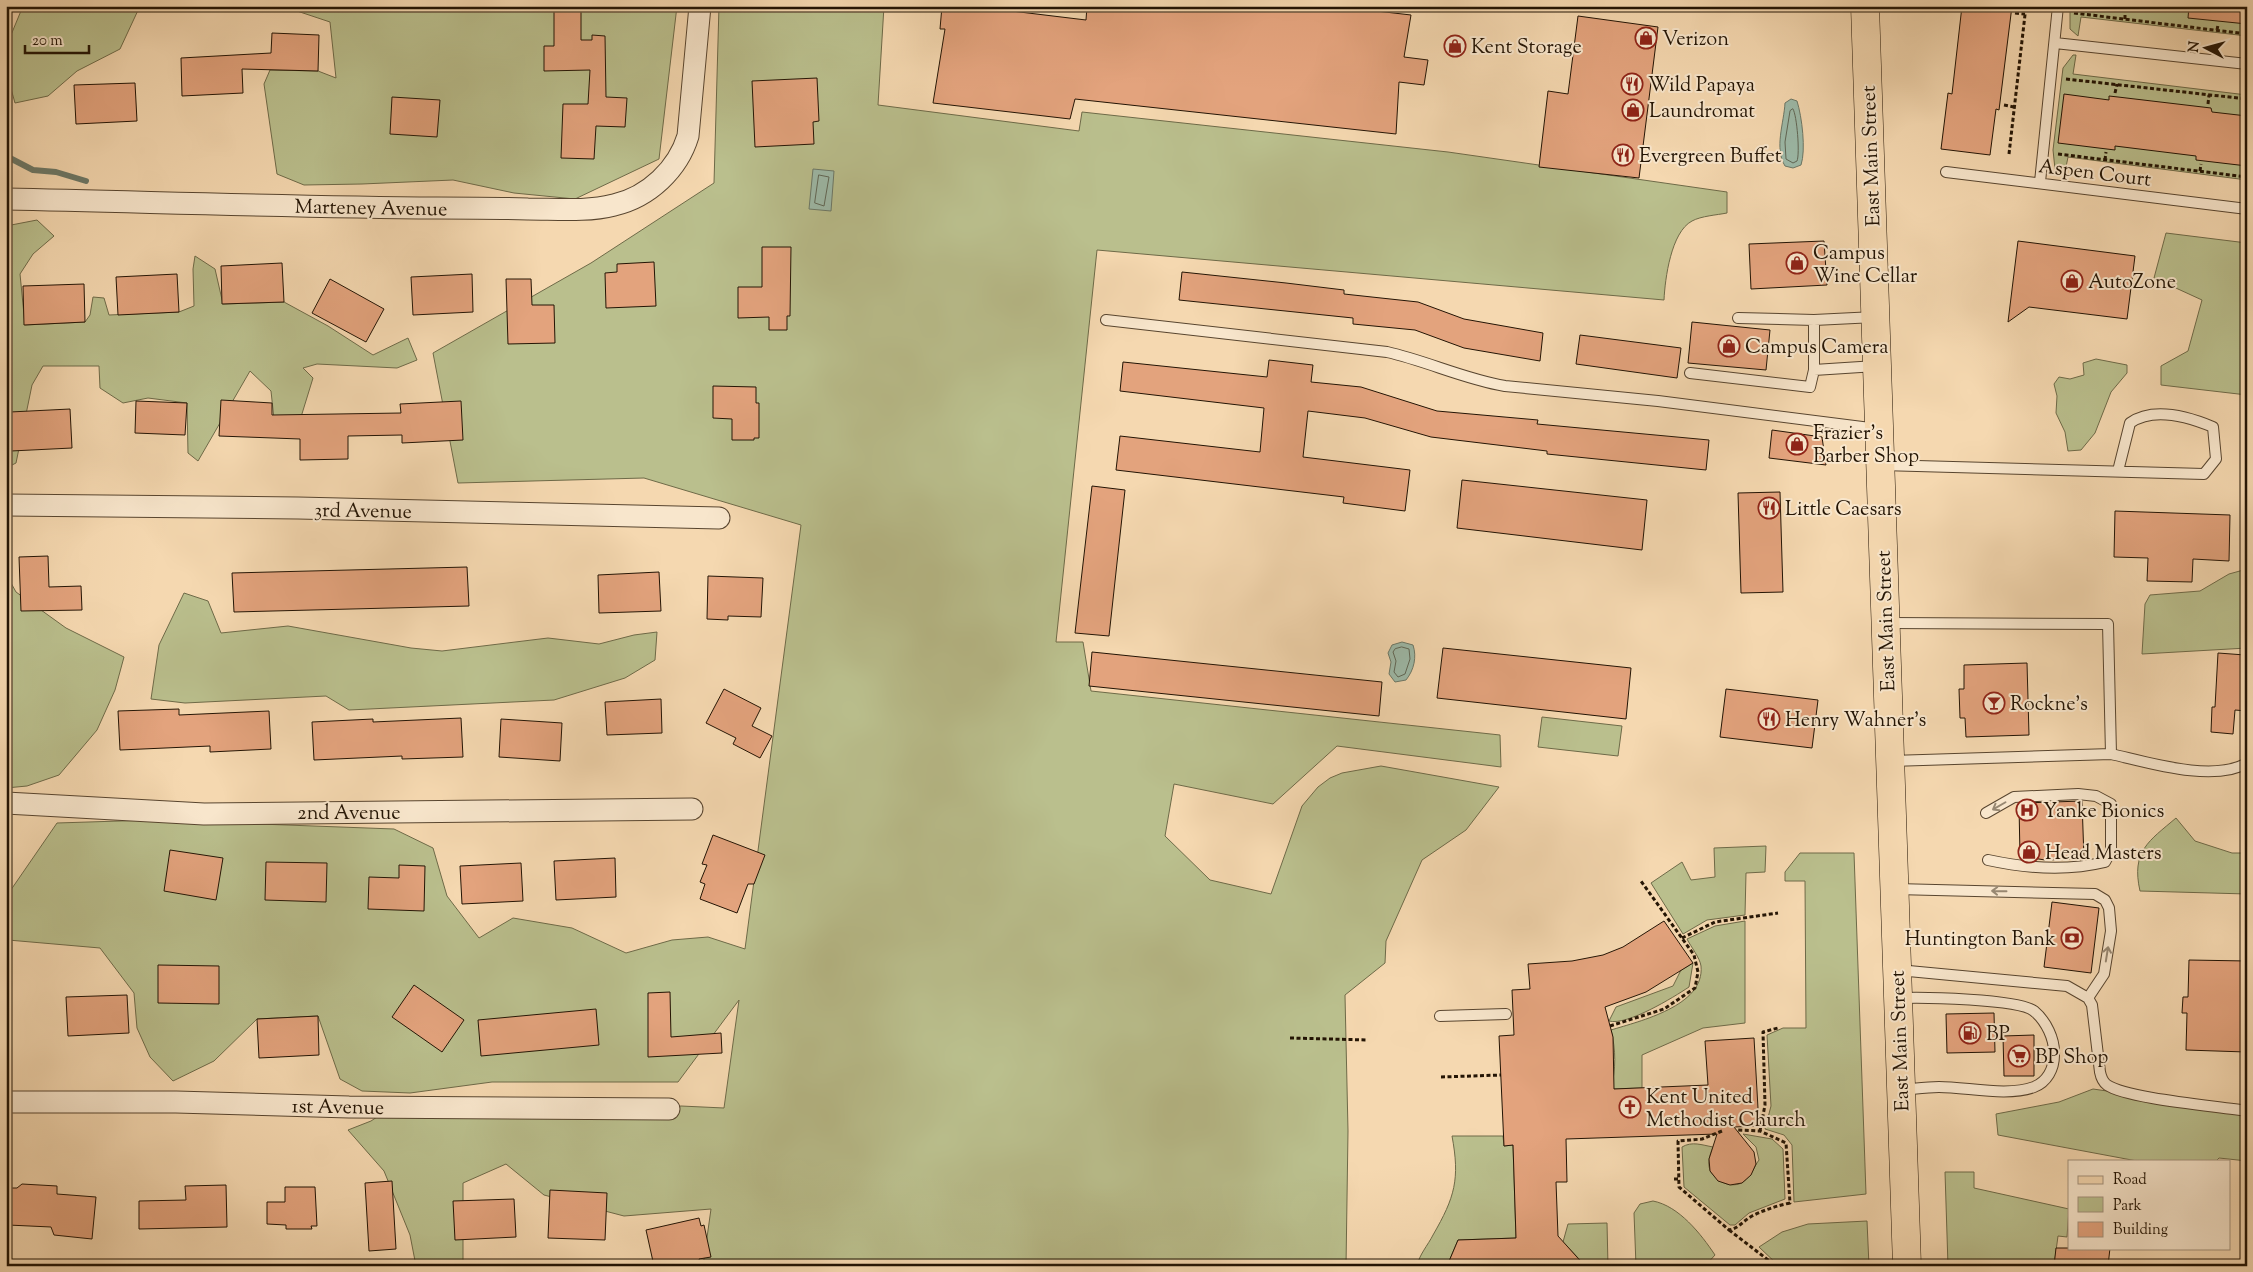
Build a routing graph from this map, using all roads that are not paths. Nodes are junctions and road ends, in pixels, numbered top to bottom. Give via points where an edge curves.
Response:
1 (700, 6) edge
2 (1865, 6) edge
3 (2058, 6) edge
4 (2055, 43) junction
5 (2247, 64) edge
6 (1946, 172) dead end
7 (2040, 182) junction
8 (6, 199) edge
9 (2243, 209) edge
10 (1738, 318) dead end
11 (1875, 318) junction
12 (1106, 320) dead end
13 (1814, 320) junction
14 (1877, 366) junction
15 (1814, 370) junction
16 (1690, 372) dead end
17 (1879, 429) junction
18 (1880, 465) junction
19 (2118, 471) junction
20 (6, 505) edge
21 (719, 518) dead end
22 (1886, 623) junction
23 (2111, 754) junction
24 (1890, 762) junction
25 (2247, 763) edge
26 (6, 803) edge
27 (692, 809) dead end
28 (1986, 813) dead end
29 (1988, 860) dead end
30 (1894, 889) junction
31 (1897, 970) junction
32 (1898, 998) junction
33 (2088, 998) junction
34 (1506, 1014) dead end
35 (1440, 1016) dead end
36 (1900, 1090) junction
37 (6, 1102) edge
38 (669, 1109) dead end
39 (2247, 1111) edge
40 (1907, 1266) edge

1 - 8 street, Marteney Avenue via 690,121 684,150 663,178 633,198 605,206 553,209 322,207
2 - 11 main road, East Main Street
3 - 4 lane
4 - 5 lane
4 - 7 lane
6 - 7 lane, Aspen Court
7 - 9 lane, Aspen Court
10 - 13 lane
11 - 13 lane
11 - 14 main road, East Main Street
12 - 17 lane via 1387,352 1485,383 1533,390
13 - 15 lane
14 - 15 lane
14 - 17 main road, East Main Street
15 - 16 lane via 1810,386
17 - 18 main road, East Main Street
18 - 19 lane
18 - 22 main road, East Main Street
19 - 19 lane via 2204,474 2216,459 2213,427 2186,416 2141,416 2130,423
20 - 21 street, 3rd Avenue
22 - 23 lane via 2108,624
22 - 24 main road, East Main Street
23 - 24 lane
23 - 25 lane via 2169,768 2197,770 2228,771
24 - 30 main road, East Main Street
26 - 27 street, 2nd Avenue via 204,814
29 -> 28 lane via 2014,866 2087,866 2105,862 2111,852 2111,804 2096,796 2078,794 2014,797
30 - 31 main road, East Main Street
33 -> 30 lane via 2104,974 2110,931 2109,908 2095,894
31 - 32 main road, East Main Street
31 - 33 lane via 2058,983 2080,991
32 - 36 main road, East Main Street
32 - 36 lane via 1935,997 2015,1005 2033,1010 2051,1034 2054,1051 2054,1066 2043,1082 2032,1088 2010,1092 1938,1087
33 - 39 lane via 2100,1072 2108,1086 2141,1095
34 - 35 lane
36 - 40 main road, East Main Street
37 - 38 street, 1st Avenue

